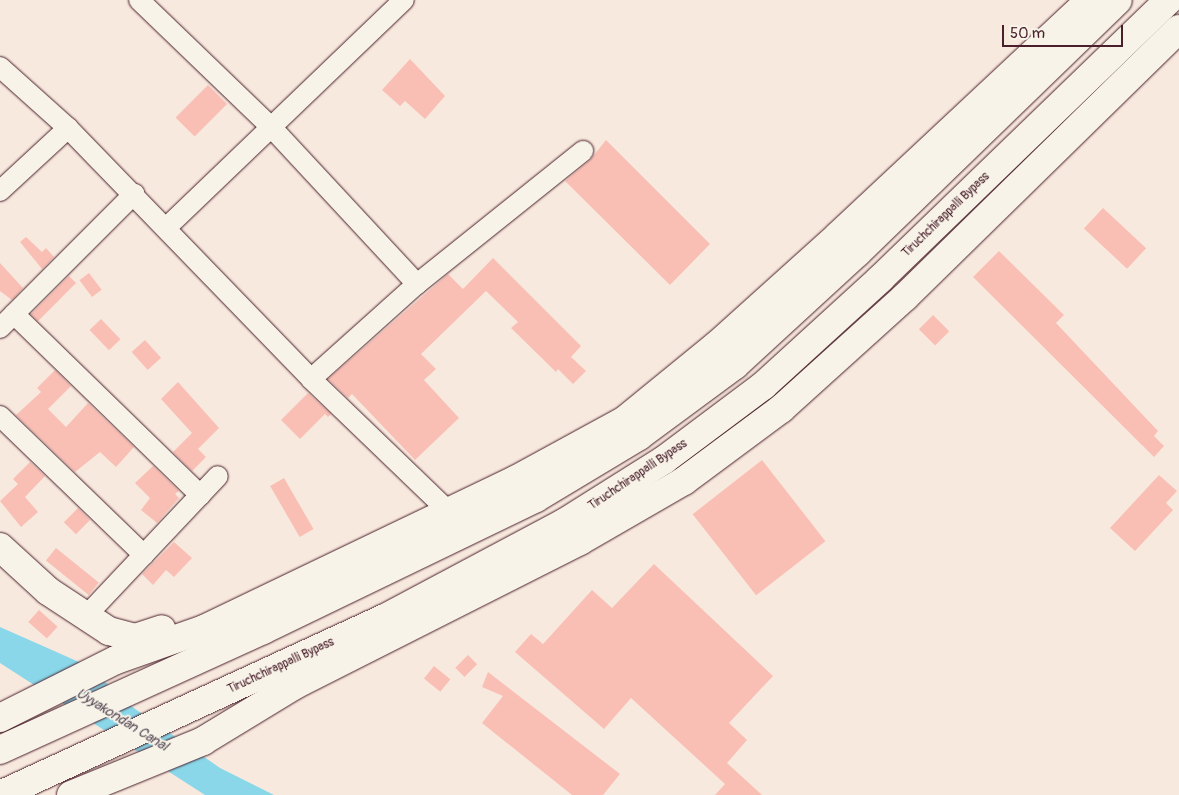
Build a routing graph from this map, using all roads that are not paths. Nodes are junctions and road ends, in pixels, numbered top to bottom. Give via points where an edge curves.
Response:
1 (139, 0) edge
2 (1090, 0) edge
3 (1118, 0) edge
4 (1169, 0) edge
5 (400, 2) edge
6 (1179, 29) edge
7 (0, 67) edge
8 (68, 128) junction
9 (272, 128) junction
10 (583, 151) dead end
11 (0, 191) edge
12 (134, 194) junction
13 (167, 227) junction
14 (417, 284) junction
15 (7, 321) edge
16 (311, 379) junction
17 (0, 416) edge
18 (218, 476) dead end
19 (200, 495) junction
20 (448, 511) junction
21 (0, 547) edge
22 (144, 555) junction
23 (255, 604) junction
24 (86, 616) junction
25 (0, 718) edge
26 (0, 750) edge
27 (0, 795) edge
28 (72, 795) edge

1 - 9 street
2 - 20 main road via 717,345 624,420 515,480
3 - 26 main road via 857,253 735,365 639,436 527,502 263,630
4 - 27 main road, Tiruchchirappalli Bypass via 880,279 763,386 664,460 564,524 385,618
5 - 9 street
6 - 28 main road via 905,297 781,409 706,464 580,541 295,685 203,741
7 - 8 street
8 - 11 street
8 - 12 street
9 - 13 street
9 - 14 street
10 - 14 street
12 - 13 street
12 - 15 street
13 - 16 street
14 - 16 street
15 - 19 street
16 - 20 street
17 - 22 street
18 - 19 street
19 - 22 street
20 - 23 main road
21 - 24 main road via 48,591
22 - 24 street
23 - 24 main road via 209,613 135,638 109,632
23 - 25 main road via 204,629 116,660

